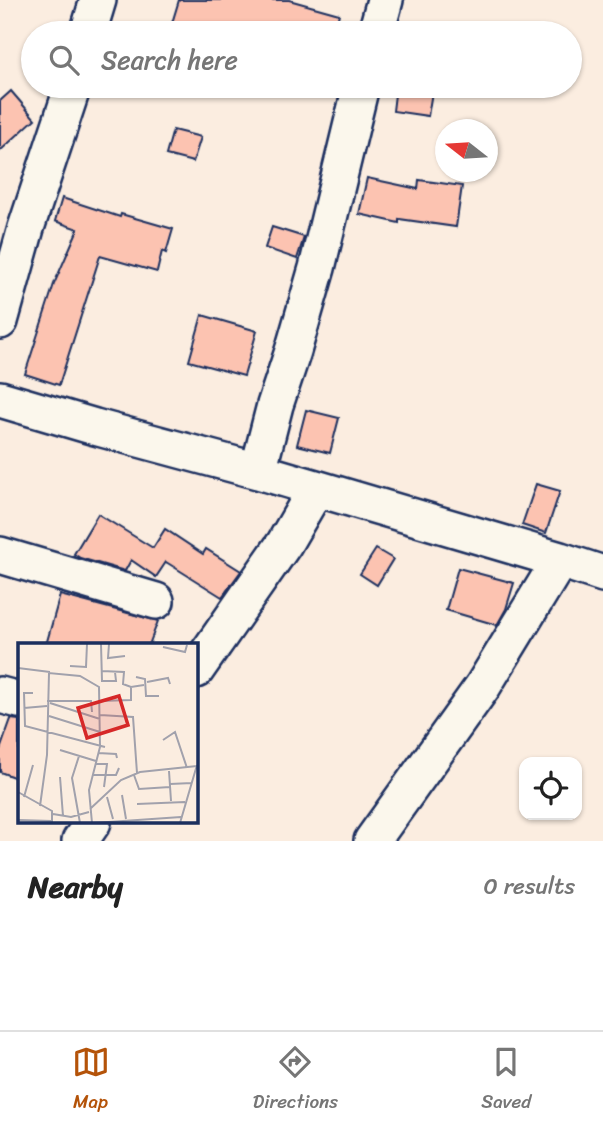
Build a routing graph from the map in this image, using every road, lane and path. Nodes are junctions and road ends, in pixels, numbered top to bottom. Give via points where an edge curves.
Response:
1 (97, 0) edge
2 (385, 0) edge
3 (91, 21) edge
4 (379, 21) edge
5 (69, 98) edge
6 (358, 98) edge
7 (0, 321) edge
8 (0, 398) edge
9 (258, 471) junction
10 (316, 489) junction
11 (0, 555) edge
12 (560, 560) junction
13 (603, 574) edge
14 (156, 600) dead end
15 (198, 667) edge
16 (0, 695) edge
17 (18, 700) edge
18 (92, 824) edge
19 (80, 841) edge
20 (372, 841) edge

1 - 3 street
2 - 4 street
5 - 7 street
6 - 9 street via 317,268
8 - 9 street
9 - 10 street
10 - 12 street
10 - 15 street via 284,544
11 - 14 street
12 - 13 street
12 - 20 street via 483,686
16 - 17 street
18 - 19 street

